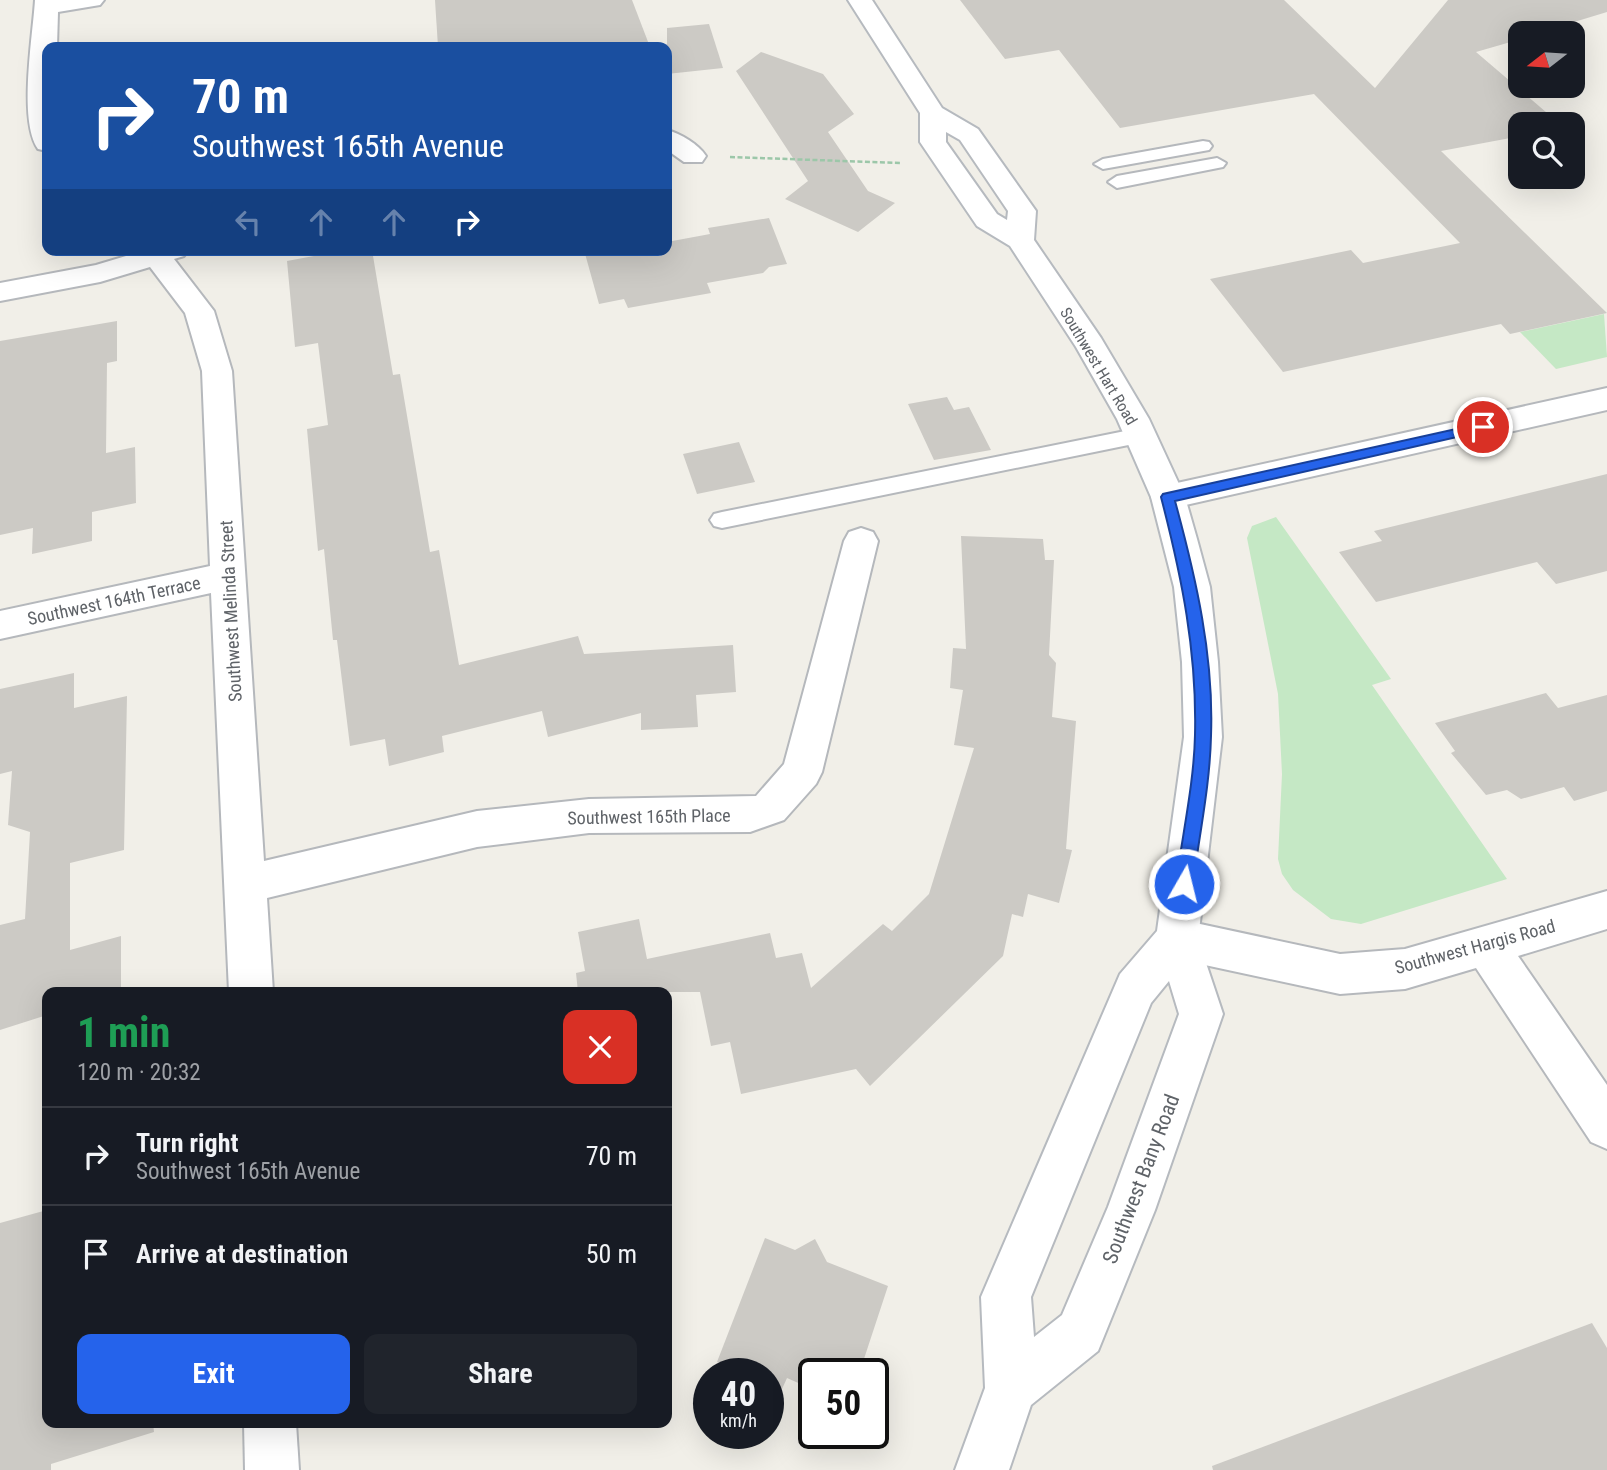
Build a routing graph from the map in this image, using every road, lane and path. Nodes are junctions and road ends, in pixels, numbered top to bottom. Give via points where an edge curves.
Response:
1 (92, 0) edge
2 (860, 0) edge
3 (47, 3) edge
4 (45, 42) edge
5 (42, 96) edge
6 (933, 113) junction
7 (42, 120) edge
8 (672, 141) edge
9 (1203, 146) dead end
10 (693, 156) joint
11 (943, 156) junction
12 (1217, 163) dead end
13 (1103, 164) dead end
14 (1117, 181) dead end
15 (1020, 240) junction
16 (149, 256) edge
17 (163, 256) edge
18 (0, 292) edge
19 (1607, 398) edge
20 (1140, 436) junction
21 (1168, 497) junction
22 (722, 520) dead end
23 (861, 541) dead end
24 (228, 576) junction
25 (0, 625) edge
26 (247, 884) junction
27 (1607, 910) edge
28 (1177, 939) junction
29 (1487, 947) junction
30 (251, 987) edge
31 (1607, 1126) edge
32 (1011, 1388) junction
33 (270, 1428) edge
34 (272, 1470) edge
35 (982, 1470) edge

1 - 3 street
2 - 6 street, Southwest Hart Road
3 - 4 street
5 - 7 street
6 - 11 street, Southwest Hart Road via 933,142
6 - 15 street, Southwest Hart Road via 969,135 1022,211
8 - 10 street
9 - 13 lane
10 - 11 path via 910,163
11 - 15 street, Southwest Hart Road via 987,220
12 - 14 lane
15 - 20 street, Southwest Hart Road via 1090,345
16 - 18 street via 100,273
17 - 24 street, Southwest Melinda Street via 199,311 217,371
19 - 21 street
20 - 21 street, Southwest Hart Road
20 - 22 lane
21 - 28 street, Southwest Bany Road via 1192,587 1203,737
23 - 26 street, Southwest 165th Place via 802,772 771,808 750,816 589,816 477,829
24 - 25 street, Southwest 164th Terrace
24 - 26 street, Southwest Melinda Street
26 - 30 street, Southwest Melinda Street
27 - 29 street, Southwest Hargis Road
28 - 29 street, Southwest Hargis Road via 1340,974 1405,970
28 - 32 street via 1135,989 1006,1297
28 - 32 street, Southwest Bany Road via 1201,1014 1131,1210 1080,1333
29 - 31 street
32 - 35 street
33 - 34 street

